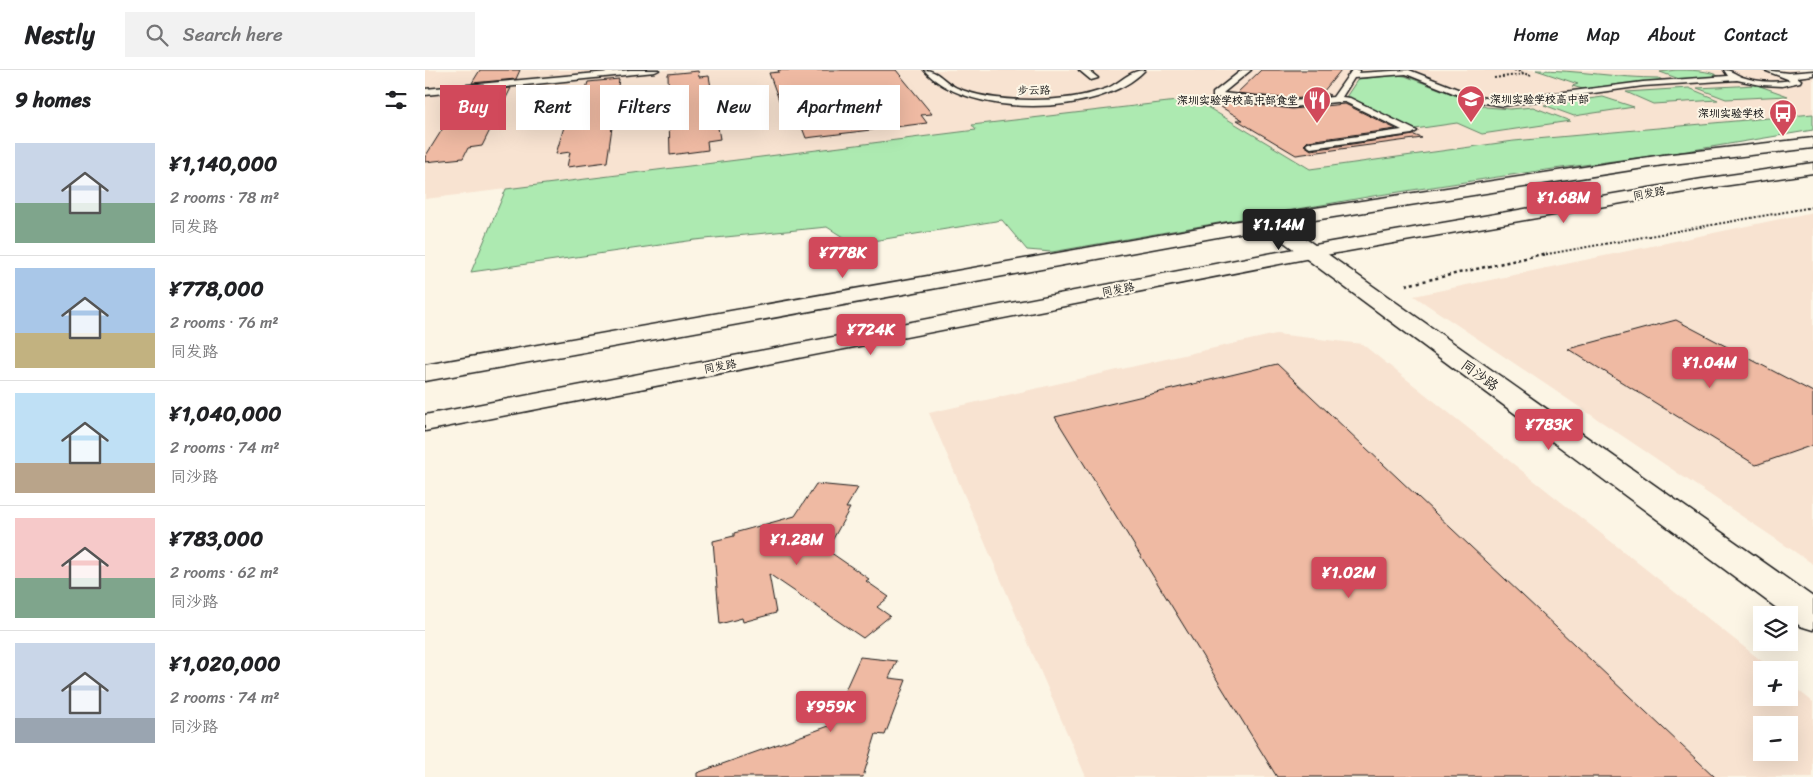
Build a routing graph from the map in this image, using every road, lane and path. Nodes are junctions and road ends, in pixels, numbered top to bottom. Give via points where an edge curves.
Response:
1 (552, 70) edge
2 (655, 70) edge
3 (928, 70) edge
4 (1083, 70) edge
5 (1141, 70) edge
6 (1247, 70) edge
7 (1729, 70) edge
8 (1768, 70) edge
9 (1405, 71) edge
10 (1355, 73) edge
11 (1813, 73) edge
12 (1526, 74) dead end
13 (1788, 74) junction
14 (1095, 78) dead end
15 (1489, 78) dead end
16 (1737, 78) junction
17 (548, 80) junction
18 (1797, 80) junction
19 (1813, 83) edge
20 (425, 92) edge
21 (1336, 98) junction
22 (1813, 143) edge
23 (1311, 145) dead end
24 (1813, 168) edge
25 (1813, 207) edge
26 (1268, 221) junction
27 (1310, 252) junction
28 (1405, 286) dead end
29 (425, 373) edge
30 (425, 423) edge
31 (1813, 616) edge

1 - 17 lane
2 - 17 lane
3 - 5 lane, 步云路 via 950,88 964,93 1028,102 1058,101 1096,94 1124,82
4 - 14 lane
6 - 21 lane via 1216,95 1292,104
7 - 16 lane via 1727,73
8 - 13 lane
9 - 10 lane
9 - 16 lane via 1476,99 1503,104 1643,84
10 - 21 lane
11 - 13 lane
12 - 15 path
13 - 18 lane
16 - 18 lane via 1788,84
17 - 20 lane
18 - 19 lane
21 - 23 lane via 1347,100 1412,131
22 - 26 main road via 1634,164
24 - 27 main road, 同发路 via 1683,187
25 - 28 path via 1572,248
26 - 27 main road, 同沙路
26 - 29 main road
27 - 30 main road, 同发路
27 - 31 main road, 同沙路

